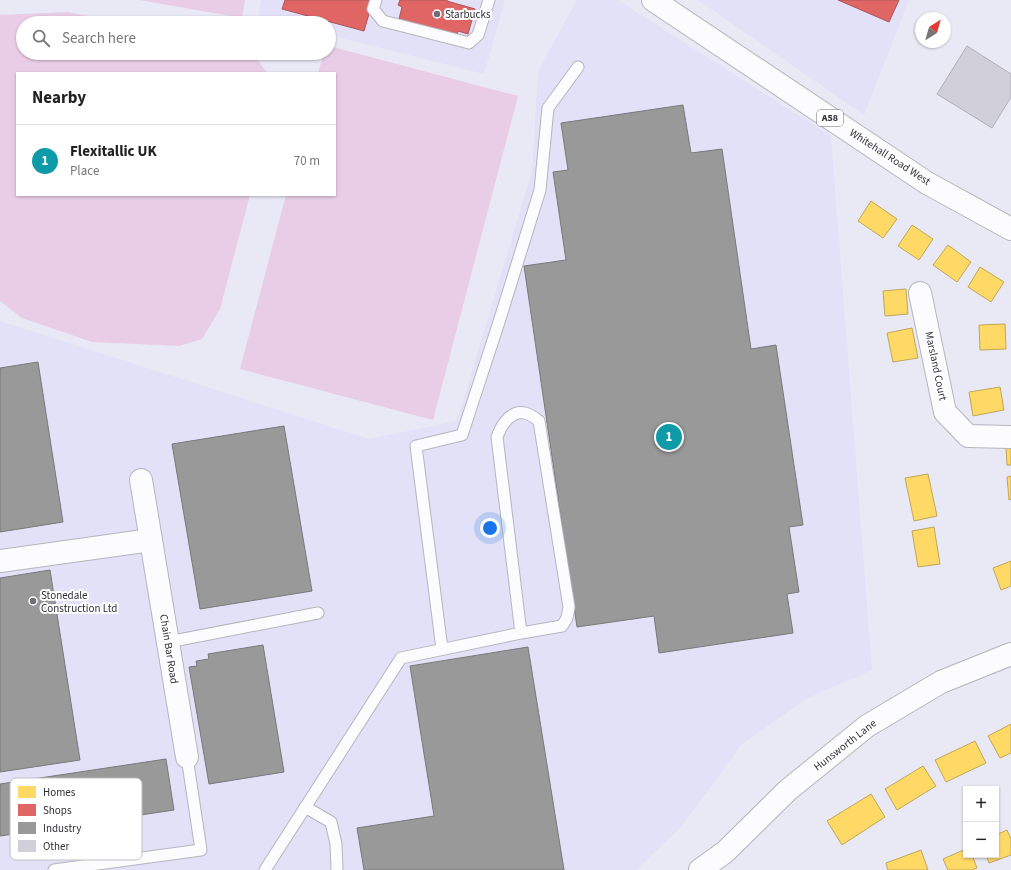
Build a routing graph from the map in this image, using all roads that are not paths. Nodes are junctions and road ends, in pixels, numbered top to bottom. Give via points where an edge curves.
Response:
1 (376, 0) edge
2 (489, 0) edge
3 (653, 0) edge
4 (578, 67) dead end
5 (1011, 229) edge
6 (920, 293) dead end
7 (1011, 437) edge
8 (141, 480) dead end
9 (151, 540) junction
10 (0, 561) edge
11 (318, 613) dead end
12 (521, 633) junction
13 (168, 642) junction
14 (442, 649) junction
15 (1011, 654) edge
16 (187, 757) joint
17 (305, 807) junction
18 (142, 858) edge
19 (128, 860) edge
20 (54, 870) edge
21 (265, 870) edge
22 (337, 870) edge
23 (700, 870) edge

1 - 2 lane via 373,9 383,21 469,43 478,35
3 - 5 main road, Whitehall Road West / A58 via 927,183
4 - 14 lane via 548,108 540,190 462,435 416,446
6 - 7 main road, Marsland Court via 946,412 968,436
8 - 9 main road, Chain Bar Road
9 - 10 main road
9 - 13 main road, Chain Bar Road
11 - 13 lane
12 - 12 lane via 562,626 569,607 539,421 524,413 514,414 508,419 497,437
12 - 14 lane
13 - 16 main road, Chain Bar Road
14 - 17 lane via 401,658
15 - 23 main road, Hunsworth Lane via 941,682 867,726 788,790 725,852
16 - 18 lane via 201,850
17 - 21 lane
17 - 22 lane via 331,822 336,844
19 - 20 lane

